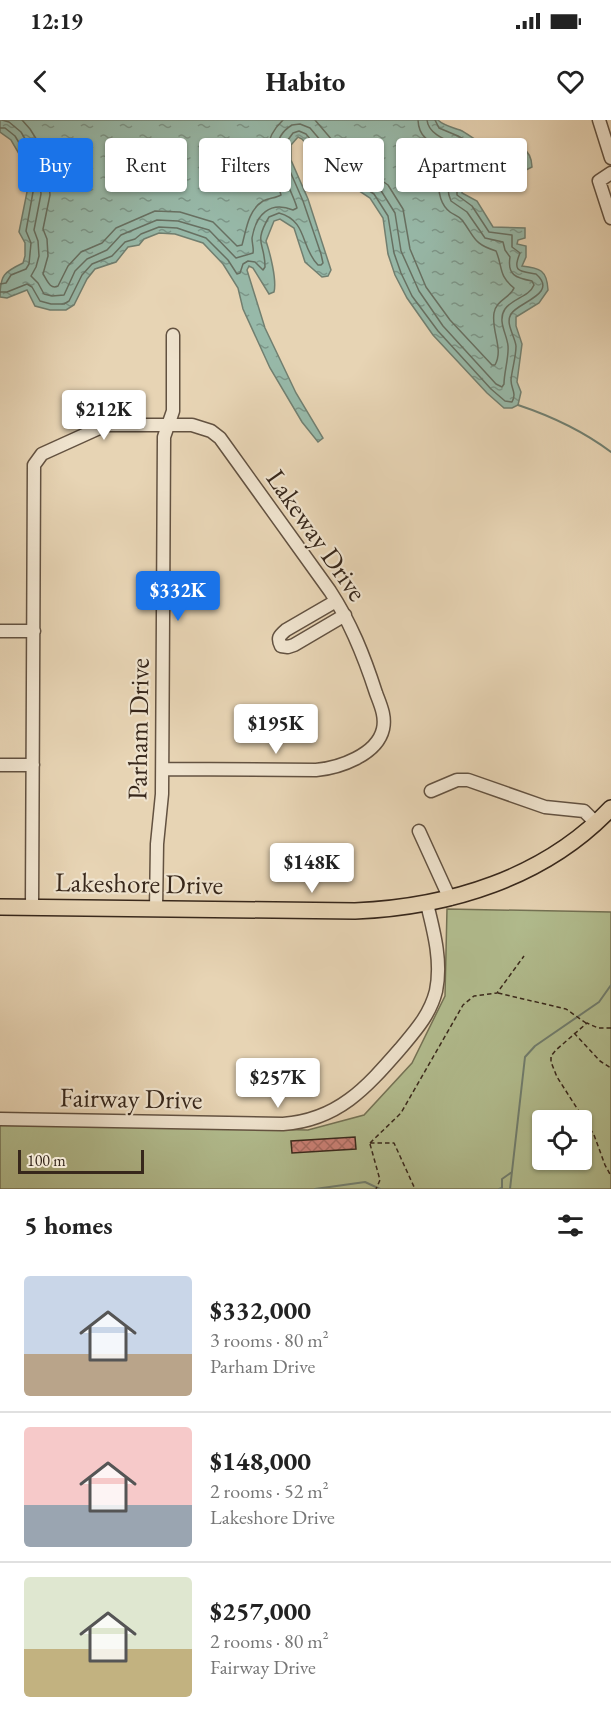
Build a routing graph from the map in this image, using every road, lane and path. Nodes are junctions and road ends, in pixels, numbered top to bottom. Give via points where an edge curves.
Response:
1 (599, 120) edge
2 (611, 158) edge
3 (611, 173) edge
4 (611, 218) edge
5 (173, 335) dead end
6 (169, 424) junction
7 (336, 601) junction
8 (345, 615) junction
9 (0, 631) edge
10 (33, 631) junction
11 (0, 765) edge
12 (33, 765) junction
13 (163, 769) junction
14 (431, 791) dead end
15 (611, 808) edge
16 (595, 822) junction
17 (419, 831) dead end
18 (450, 899) junction
19 (427, 904) junction
20 (0, 907) edge
21 (32, 907) junction
22 (156, 909) junction
23 (524, 956) dead end
24 (497, 993) junction
25 (586, 1023) junction
26 (611, 1028) edge
27 (574, 1033) junction
28 (611, 1068) edge
29 (0, 1119) edge
30 (370, 1143) junction
31 (611, 1176) edge
32 (376, 1189) edge
33 (415, 1189) edge

1 - 2 street
3 - 4 street via 599,181
5 - 6 street, Parham Drive via 173,411
6 - 7 street, Lakeway Drive via 204,427 220,438
6 - 10 street, Lakeway Drive via 106,425 42,454 34,465
6 - 13 street, Parham Drive via 164,436
7 - 8 street, Lakeway Drive
7 - 8 street via 285,630 279,636 281,646 294,645
8 - 13 street, Lakeway Drive via 384,716 382,734 375,745 332,767 315,770
9 - 10 street
10 - 12 street
11 - 12 street
12 - 21 street
13 - 22 street, Parham Drive
14 - 16 street via 464,779 545,807 584,812
15 - 16 main road, Lakeshore Drive
16 - 18 main road, Lakeshore Drive via 523,871
17 - 18 street
18 - 19 main road, Lakeshore Drive
19 - 22 main road, Lakeshore Drive via 355,911
19 - 29 street, Fairway Drive via 438,962 432,1003 421,1025 379,1073 336,1109 309,1121 274,1124
20 - 21 main road, Lakeshore Drive
21 - 22 main road, Lakeshore Drive
23 - 24 path
24 - 25 path via 566,1010
24 - 30 path via 474,996 463,1005 402,1113
25 - 26 path
25 - 27 path
27 - 28 path
27 - 31 path via 551,1056 551,1062 594,1135
30 - 32 path via 380,1180
30 - 33 path via 394,1143

